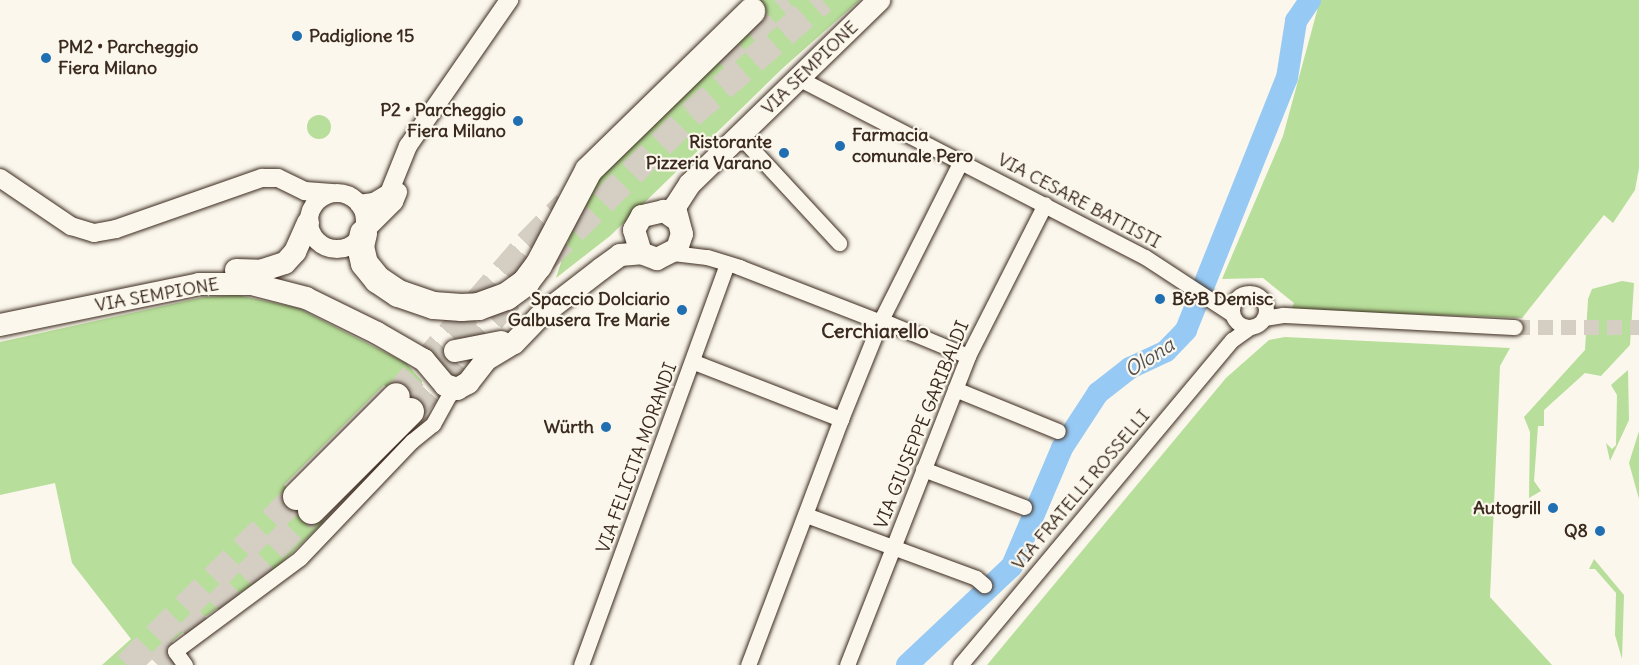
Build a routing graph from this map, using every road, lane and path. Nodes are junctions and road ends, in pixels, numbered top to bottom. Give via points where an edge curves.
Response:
1 (509, 0) edge
2 (879, 0) edge
3 (751, 11) dead end
4 (798, 78) junction
5 (740, 136) junction
6 (961, 161) junction
7 (399, 166) junction
8 (0, 178) edge
9 (246, 185) junction
10 (332, 193) junction
11 (359, 204) junction
12 (1045, 204) junction
13 (308, 223) junction
14 (634, 230) junction
15 (672, 230) junction
16 (363, 233) junction
17 (839, 243) dead end
18 (641, 253) junction
19 (727, 264) junction
20 (139, 296) junction
21 (1211, 298) junction
22 (1235, 299) junction
23 (1265, 312) junction
24 (1233, 317) junction
25 (881, 321) junction
26 (0, 325) edge
27 (1250, 327) junction
28 (1515, 327) tunnel mouth
29 (377, 333) junction
30 (1232, 340) junction
31 (452, 352) junction
32 (968, 356) junction
33 (694, 362) junction
34 (451, 381) junction
35 (955, 389) junction
36 (403, 404) tunnel mouth
37 (841, 419) junction
38 (1058, 430) dead end
39 (923, 469) junction
40 (304, 503) tunnel mouth
41 (1023, 507) dead end
42 (806, 514) junction
43 (894, 548) junction
44 (984, 585) dead end
45 (185, 665) edge
46 (581, 665) edge
47 (748, 665) edge
48 (847, 665) edge
49 (960, 665) edge

1 - 7 street via 408,146
2 - 4 main road, VIA SEMPIONE
3 - 16 highway via 588,170 538,264 525,282 506,296 478,306 461,307 433,305 398,293 377,279 364,263 360,246
4 - 5 main road, VIA SEMPIONE
4 - 6 street, VIA CESARE BATTISTI
5 - 15 main road, VIA SEMPIONE via 720,141 702,155
5 - 17 street
6 - 12 street, VIA CESARE BATTISTI
6 - 25 street
7 - 11 street via 389,193 374,202
7 - 16 street via 394,202
8 - 9 street via 71,226 94,233
9 - 10 street via 273,177 305,190
9 - 13 street via 273,184 288,191 301,205
10 - 11 street via 347,195
10 - 13 street via 314,204
11 - 16 street via 365,217
12 - 21 street, VIA CESARE BATTISTI via 1145,257
12 - 32 street, VIA GIUSEPPE GARIBALDI
13 - 16 street via 315,239 328,249 347,247
13 - 20 main road via 293,255 279,266 260,271 199,273
14 - 15 main road, VIA SEMPIONE via 642,216
14 - 18 main road
14 - 31 main road, VIA SEMPIONE via 534,308 501,342
15 - 18 main road via 657,259
15 - 19 street via 707,257
18 - 34 main road via 620,255 539,316 514,343
19 - 25 street
19 - 33 street, VIA FELICITA MORANDI
20 - 26 main road, VIA SEMPIONE
20 - 29 main road, VIA SEMPIONE via 211,283 264,285 306,298
21 - 22 street, VIA CESARE BATTISTI
21 - 24 street, VIA CESARE BATTISTI
22 - 23 street via 1250,292 1260,296
22 - 24 street
23 - 27 street
23 - 28 street
24 - 27 street
24 - 30 street
25 - 32 street
25 - 37 street
27 - 30 street, VIA FRATELLI ROSSELLI
29 - 31 main road, VIA SEMPIONE via 428,351
29 - 34 main road, VIA SEMPIONE
30 - 49 street, VIA FRATELLI ROSSELLI
31 - 34 main road via 440,359
31 - 34 main road via 471,360
32 - 35 street, VIA GIUSEPPE GARIBALDI
33 - 37 street
33 - 46 street, VIA FELICITA MORANDI
34 - 45 street via 412,441 284,574 175,651
35 - 38 street
35 - 39 street, VIA GIUSEPPE GARIBALDI
36 - 40 highway
37 - 42 street
39 - 41 street
39 - 43 street, VIA GIUSEPPE GARIBALDI
42 - 43 street
42 - 47 street
43 - 44 street via 976,578
43 - 48 street, VIA GIUSEPPE GARIBALDI

